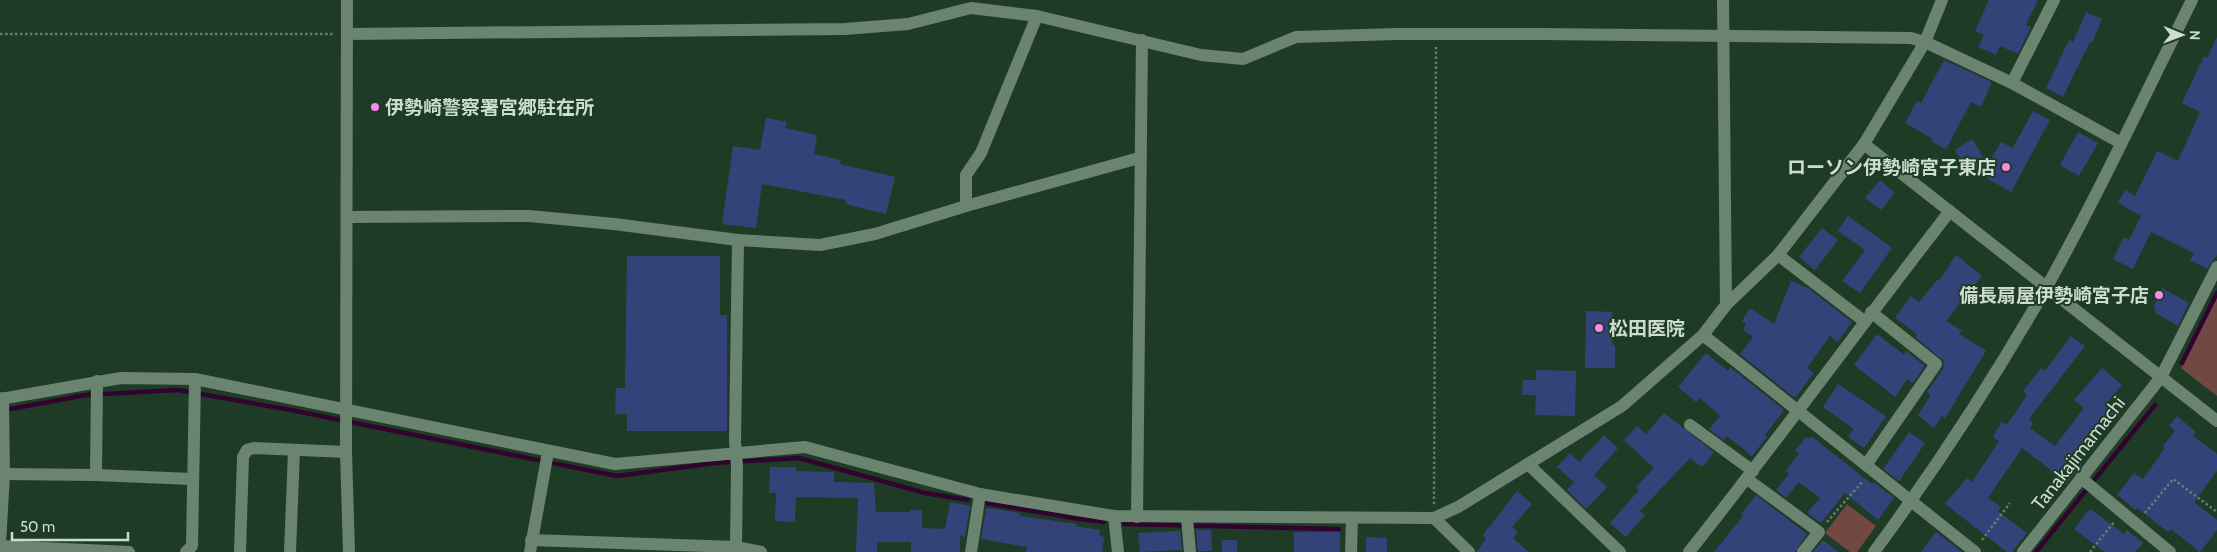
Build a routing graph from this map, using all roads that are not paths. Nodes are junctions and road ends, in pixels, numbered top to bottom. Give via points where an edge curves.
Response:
1 (347, 0) edge
2 (1723, 0) edge
3 (1942, 0) edge
4 (2054, 0) edge
5 (2192, 0) edge
6 (1037, 16) junction
7 (347, 34) junction
8 (1722, 36) junction
9 (1142, 40) junction
10 (1925, 42) junction
11 (2012, 83) junction
12 (2121, 143) junction
13 (1864, 144) junction
14 (1139, 158) junction
15 (966, 206) junction
16 (1950, 211) junction
17 (348, 217) junction
18 (738, 240) junction
19 (1778, 255) junction
20 (2217, 267) edge
21 (2046, 288) junction
22 (1726, 305) junction
23 (1868, 316) junction
24 (1703, 335) junction
25 (2162, 377) junction
26 (195, 379) junction
27 (97, 382) junction
28 (1, 398) edge
29 (347, 410) junction
30 (1799, 411) junction
31 (2217, 422) edge
32 (1690, 424) dead end
33 (294, 450) junction
34 (346, 452) junction
35 (548, 452) junction
36 (736, 452) junction
37 (1528, 464) junction
38 (1869, 468) junction
39 (4, 474) junction
40 (96, 475) junction
41 (1750, 475) junction
42 (2080, 478) junction
43 (192, 479) junction
44 (980, 494) junction
45 (1911, 502) junction
46 (1114, 516) junction
47 (1137, 517) junction
48 (1187, 518) junction
49 (1352, 518) junction
50 (1434, 518) junction
51 (0, 521) edge
52 (0, 545) edge
53 (531, 546) edge
54 (736, 547) junction
55 (129, 552) edge
56 (186, 552) edge
57 (240, 552) edge
58 (290, 552) edge
59 (349, 552) edge
60 (761, 552) edge
61 (971, 552) edge
62 (1118, 552) edge
63 (1190, 552) edge
64 (1351, 552) edge
65 (1470, 552) edge
66 (1620, 552) edge
67 (1689, 552) edge
68 (1803, 552) edge
69 (1874, 552) edge
70 (1974, 552) edge
71 (2024, 552) edge
72 (2170, 552) edge

1 - 7 street
2 - 8 street
3 - 10 street
4 - 11 street
5 - 12 street
6 - 7 street via 971,8 908,24 845,29
6 - 9 street
6 - 15 street via 981,153 966,175
7 - 17 street
8 - 9 street via 1436,34 1296,37 1243,58 1201,55
8 - 10 street via 1911,38
8 - 22 street
9 - 14 street
10 - 11 street
10 - 13 street
11 - 12 street
12 - 21 street
13 - 16 street
13 - 19 street
14 - 15 street
14 - 47 street
15 - 18 street via 875,234 820,245
16 - 21 street
16 - 23 street
17 - 18 street via 529,216
17 - 29 street
18 - 36 street
19 - 22 street
19 - 23 street
20 - 25 street, Tanakajimamachi
21 - 25 street
21 - 45 street via 1967,418
22 - 24 street
23 - 30 street
23 - 38 street via 1936,364
24 - 30 street
24 - 37 street via 1622,406
25 - 31 street
25 - 42 street, Tanakajimamachi
26 - 27 street via 121,378
26 - 29 street
26 - 43 street
27 - 28 street
27 - 40 street
28 - 39 street
29 - 34 street
29 - 35 street
30 - 38 street
30 - 41 street
32 - 41 street
33 - 34 street
33 - 57 street via 254,448 247,450 243,457
33 - 58 street
34 - 59 street
35 - 36 street via 615,464
35 - 53 street
36 - 44 street via 805,447
36 - 54 street
37 - 50 street
37 - 66 street
38 - 45 street
39 - 40 street
39 - 51 street
40 - 43 street
41 - 67 street
41 - 68 street via 1819,532
42 - 71 street, Tanakajimamachi
42 - 72 street
43 - 56 street via 192,546
44 - 46 street
44 - 61 street
45 - 69 street
45 - 70 street
46 - 47 street
46 - 62 street
47 - 48 street
48 - 49 street
48 - 63 street
49 - 50 street
49 - 64 street
50 - 65 street
51 - 52 street
52 - 55 street
53 - 54 street
54 - 60 street

